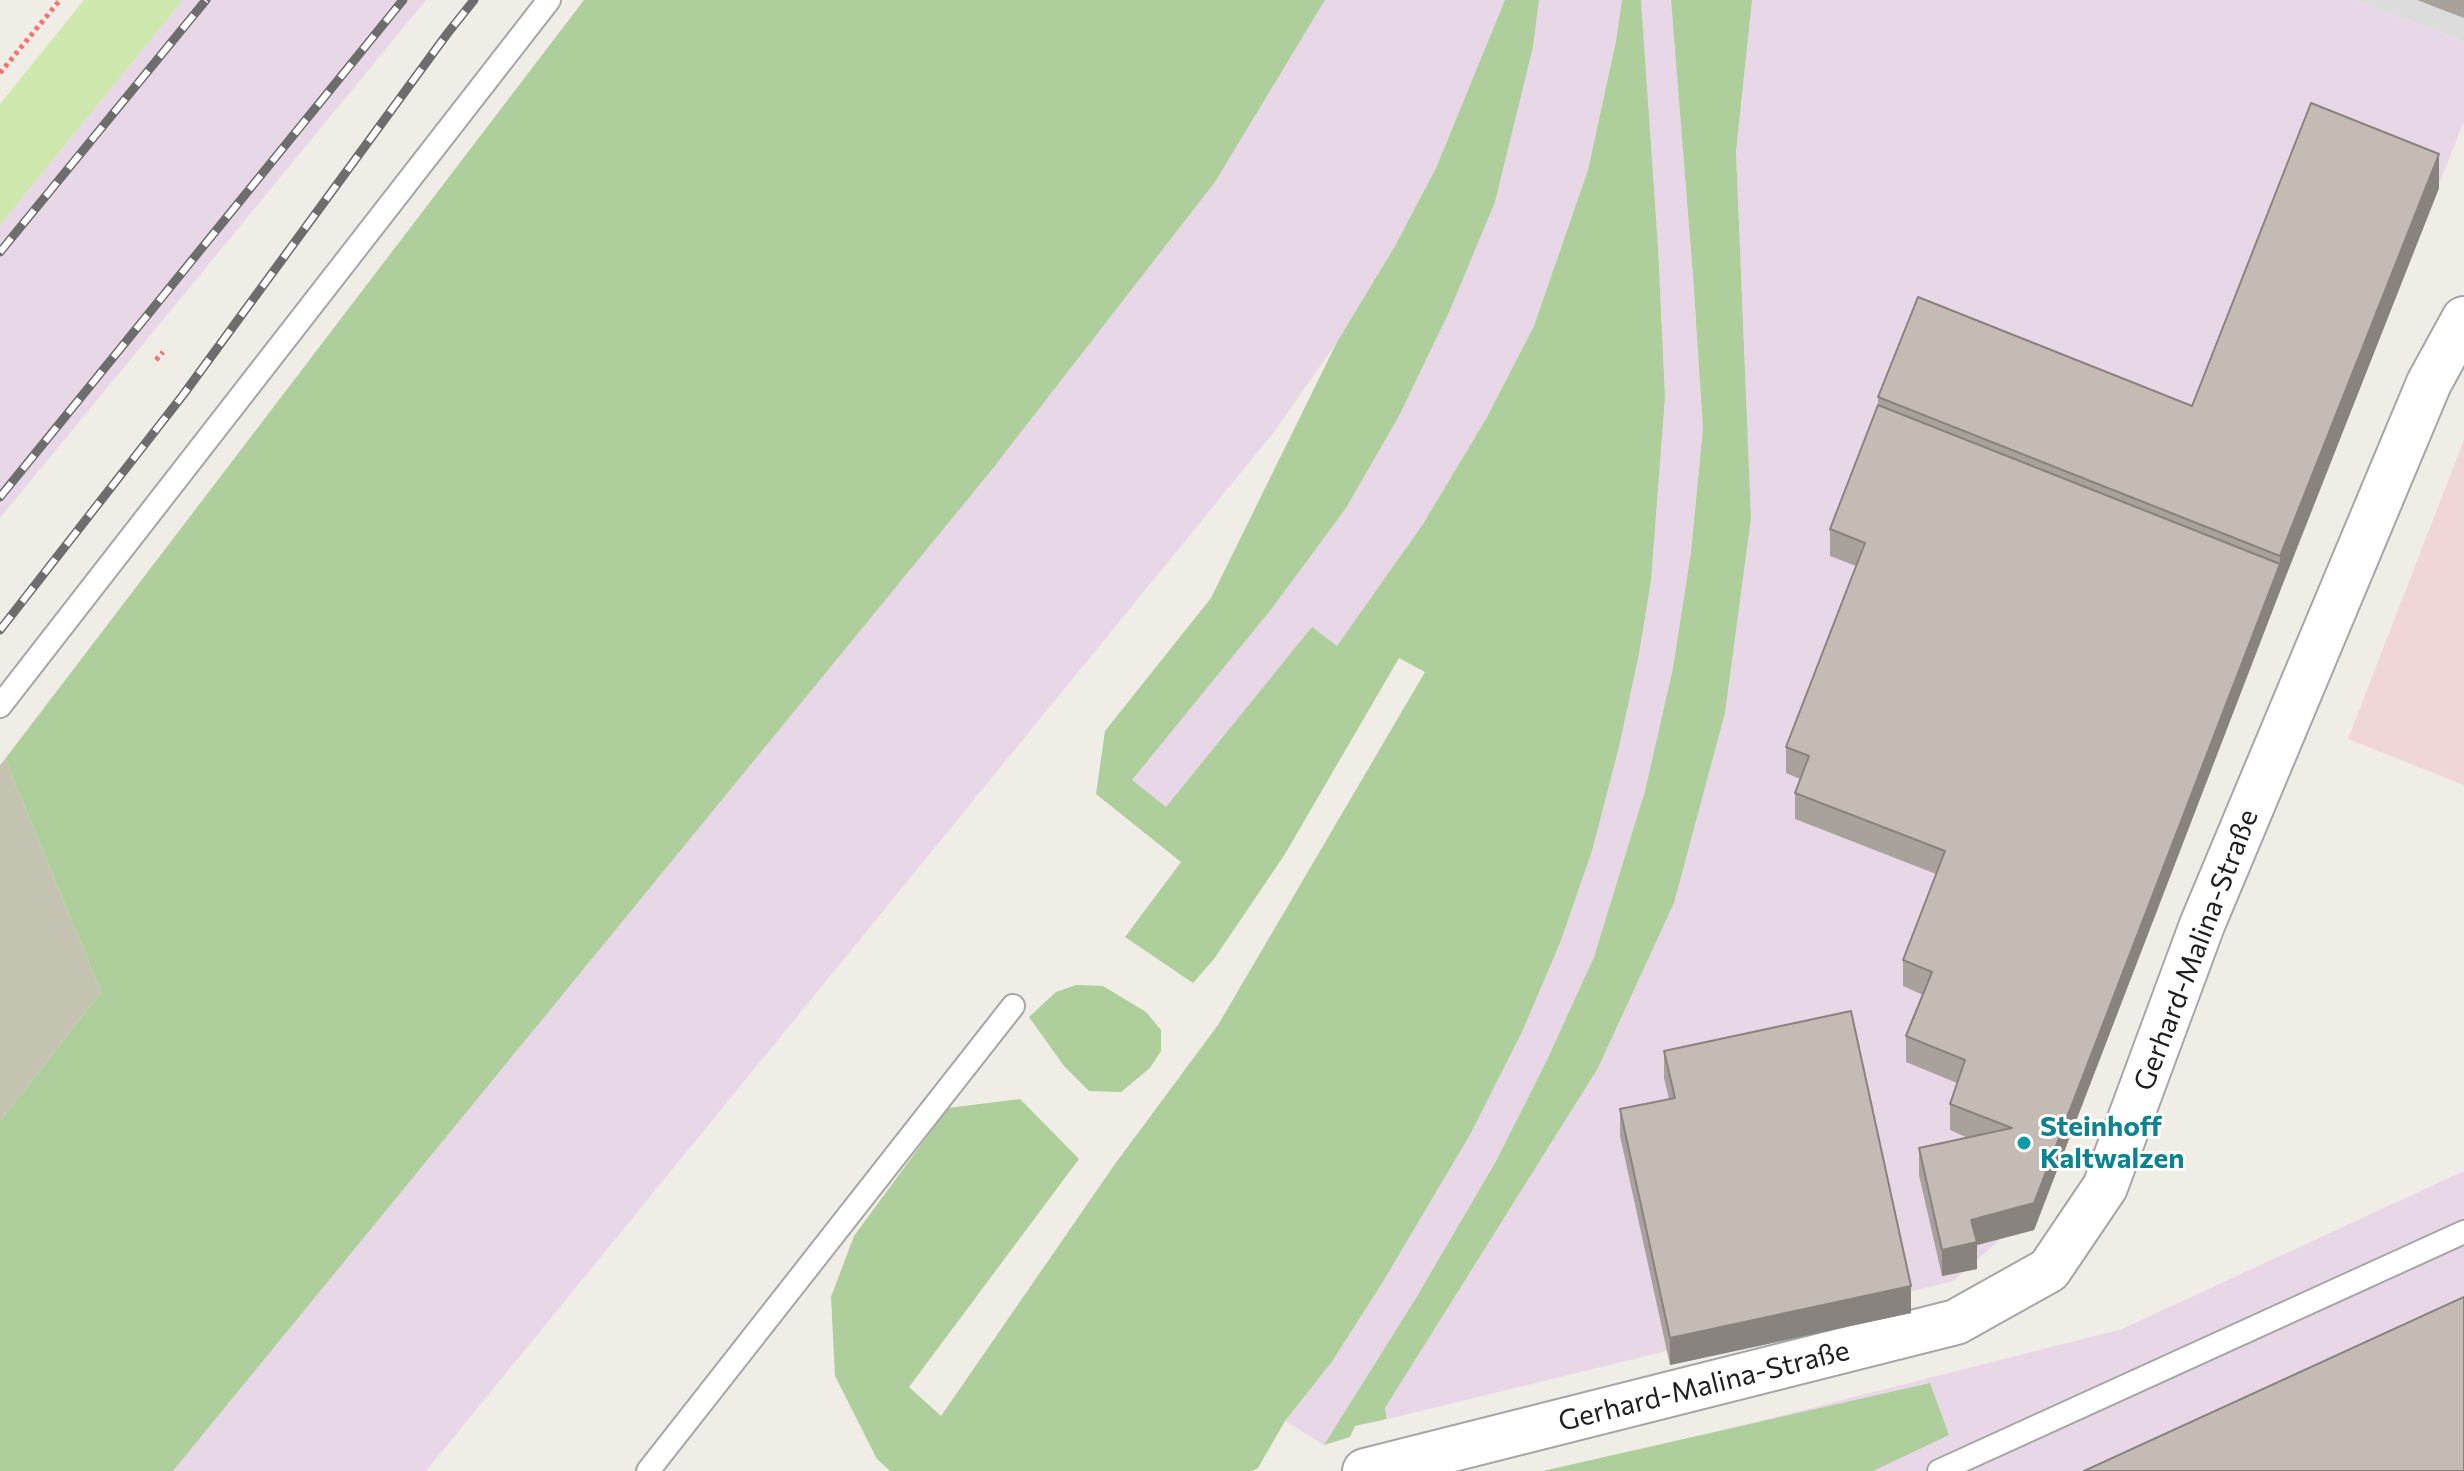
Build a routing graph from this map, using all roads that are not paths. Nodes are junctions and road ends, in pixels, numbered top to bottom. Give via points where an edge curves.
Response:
1 (549, 0) edge
2 (2464, 319) edge
3 (0, 706) edge
4 (1013, 1006) dead end
5 (2464, 1232) edge
6 (648, 1471) edge
7 (1365, 1471) edge
8 (1939, 1471) edge

1 - 3 lane
2 - 7 street, Gerhard-Malina-Straße via 2429,383 2208,911 2105,1187 2049,1270 1956,1322
4 - 6 lane
5 - 8 lane

